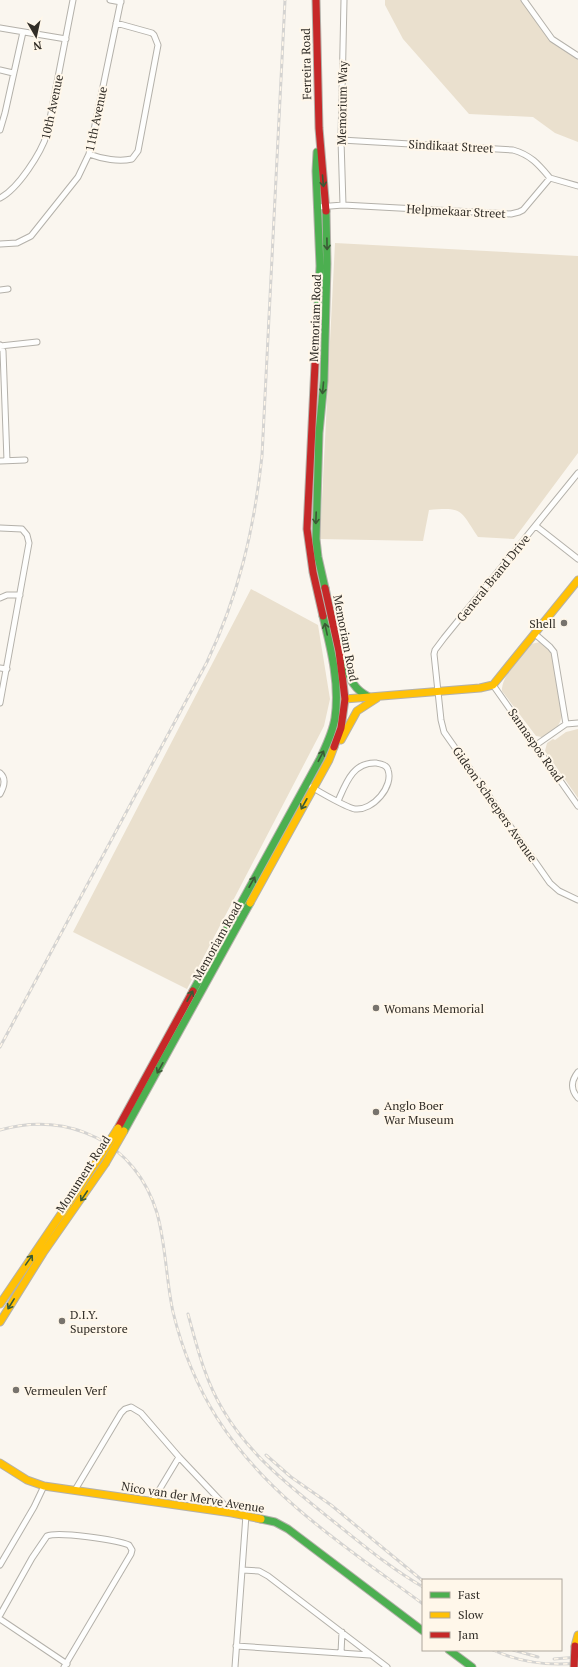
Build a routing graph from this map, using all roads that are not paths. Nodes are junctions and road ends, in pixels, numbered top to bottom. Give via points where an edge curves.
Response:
1 (73, 0) edge
2 (110, 0) edge
3 (316, 0) edge
4 (344, 0) edge
5 (524, 0) edge
6 (121, 1) edge
7 (116, 23) junction
8 (0, 28) edge
9 (23, 32) junction
10 (66, 40) junction
11 (578, 56) edge
12 (0, 70) edge
13 (13, 73) junction
14 (3, 112) edge
15 (319, 128) junction
16 (0, 130) edge
17 (341, 140) junction
18 (89, 154) junction
19 (550, 178) junction
20 (578, 186) edge
21 (0, 198) edge
22 (326, 205) junction
23 (343, 205) junction
24 (318, 207) junction
25 (0, 244) edge
26 (0, 290) edge
27 (8, 290) dead end
28 (37, 342) dead end
29 (0, 345) edge
30 (311, 433) junction
31 (319, 433) junction
32 (25, 460) dead end
33 (0, 461) edge
34 (7, 461) junction
35 (578, 473) edge
36 (536, 526) junction
37 (0, 528) edge
38 (578, 559) edge
39 (578, 580) edge
40 (20, 595) junction
41 (0, 598) edge
42 (534, 634) junction
43 (330, 650) junction
44 (339, 650) junction
45 (0, 668) edge
46 (7, 668) junction
47 (336, 685) junction
48 (493, 685) junction
49 (438, 692) junction
50 (379, 696) junction
51 (371, 697) junction
52 (345, 699) junction
53 (0, 703) edge
54 (335, 713) junction
55 (578, 722) edge
56 (566, 724) junction
57 (536, 745) junction
58 (329, 760) junction
59 (0, 773) edge
60 (306, 784) junction
61 (313, 788) junction
62 (0, 794) edge
63 (338, 801) junction
64 (578, 806) edge
65 (578, 900) edge
66 (171, 1031) joint
67 (178, 1034) joint
68 (578, 1072) edge
69 (578, 1098) edge
70 (121, 1129) junction
71 (0, 1304) edge
72 (0, 1322) edge
73 (179, 1457) junction
74 (0, 1463) edge
75 (44, 1486) junction
76 (75, 1490) junction
77 (152, 1502) junction
78 (232, 1513) junction
79 (246, 1515) junction
80 (0, 1565) edge
81 (242, 1570) junction
82 (0, 1615) edge
83 (0, 1619) edge
84 (422, 1629) edge
85 (342, 1632) junction
86 (578, 1635) edge
87 (236, 1646) junction
88 (450, 1651) edge
89 (341, 1653) junction
90 (371, 1655) junction
91 (66, 1665) edge
92 (234, 1667) edge
93 (387, 1667) edge
94 (472, 1667) edge
95 (574, 1667) edge

1 - 10 street, 10th Avenue
2 - 6 street
3 - 15 main road, Ferreira Road
4 - 17 street, Memorium Way
5 - 11 street via 552,39
6 - 7 street, 11th Avenue
7 - 18 street, 11th Avenue
7 - 18 street via 152,33 158,45 138,152 132,159 120,161
8 - 9 street
9 - 10 street
9 - 13 street
10 - 21 street, 10th Avenue via 44,145 14,188
12 - 13 street
13 - 14 street
14 - 16 street
15 -> 22 main road, Ferreira Road
15 - 24 main road, Ferreira Road via 316,171
17 - 19 street, Sindikaat Street via 513,150 536,161
17 - 23 street, Memorium Way
18 - 25 street, 11th Avenue via 78,177 31,236 17,243
19 - 20 street
19 - 23 street, Helpmekaar Street via 522,210 515,213
22 - 23 street, Helpmekaar Street
22 - 24 street, Helpmekaar Street
22 -> 31 main road, Memoriam Road via 327,303
24 - 30 main road, Memoriam Road via 320,266
26 - 27 street
28 - 29 street
29 - 34 street via 3,351
30 - 31 main road
43 -> 30 main road, Memoriam Road via 308,545
31 -> 44 main road, Memoriam Road via 315,521 317,547
32 - 34 street
33 - 34 street
35 - 36 street, General Brand Drive
36 - 38 street
36 - 49 street, General Brand Drive via 435,650
37 - 40 street via 20,528 26,532 29,539
39 - 42 main road
40 - 41 street
40 - 46 street
42 - 48 main road
42 - 56 street via 554,652
43 - 44 main road
43 - 47 main road, Memoriam Road
44 - 51 main road via 354,687 358,692
44 - 52 main road, Memoriam Road
45 - 46 street
46 - 53 street
47 - 52 main road
47 - 54 main road, Memoriam Road
48 - 49 main road
48 - 57 street, Sannaspos Road
49 - 50 main road
49 - 65 street, Gideon Scheepers Avenue via 444,732 550,883 559,891
50 - 51 main road
50 - 58 main road via 357,711
51 - 52 main road
52 - 54 main road
52 - 58 main road, Memoriam Road via 341,728
60 -> 54 main road, Memoriam Road via 329,740
55 - 56 street
56 - 57 street
57 - 64 street, Sannaspos Road
58 - 61 main road, Memoriam Road
59 - 62 street via 5,782
60 - 61 street
66 -> 60 main road, Memoriam Road
61 - 63 street
61 -> 67 main road, Memoriam Road
63 - 63 street via 355,809 373,805 389,781 388,768 379,764 362,765 350,776
66 - 70 main road, Monument Road
67 -> 70 main road, Monument Road
68 - 69 street via 572,1086
71 -> 70 main road, Monument Road, bridge
70 -> 72 main road, Monument Road, bridge via 105,1164 43,1253
73 - 76 street via 141,1413 133,1408 127,1408 119,1416
73 - 77 street
73 - 78 street
74 - 75 main road, Nico van der Merve Avenue via 27,1480
75 - 76 main road, Nico van der Merve Avenue
75 - 80 street
76 - 77 main road, Nico van der Merve Avenue
77 - 78 main road, Nico van der Merve Avenue
78 - 79 main road, Nico van der Merve Avenue
79 - 81 street
79 - 84 main road, Nico van der Merve Avenue via 275,1522 288,1529
81 - 85 street via 263,1573
81 - 87 street
82 - 91 street via 47,1536 58,1534 129,1545 131,1554
83 - 91 street
85 - 89 street
85 - 90 street
86 - 95 main road, bridge
87 - 89 street
87 - 92 street
88 - 94 main road
89 - 90 street
90 - 93 street

